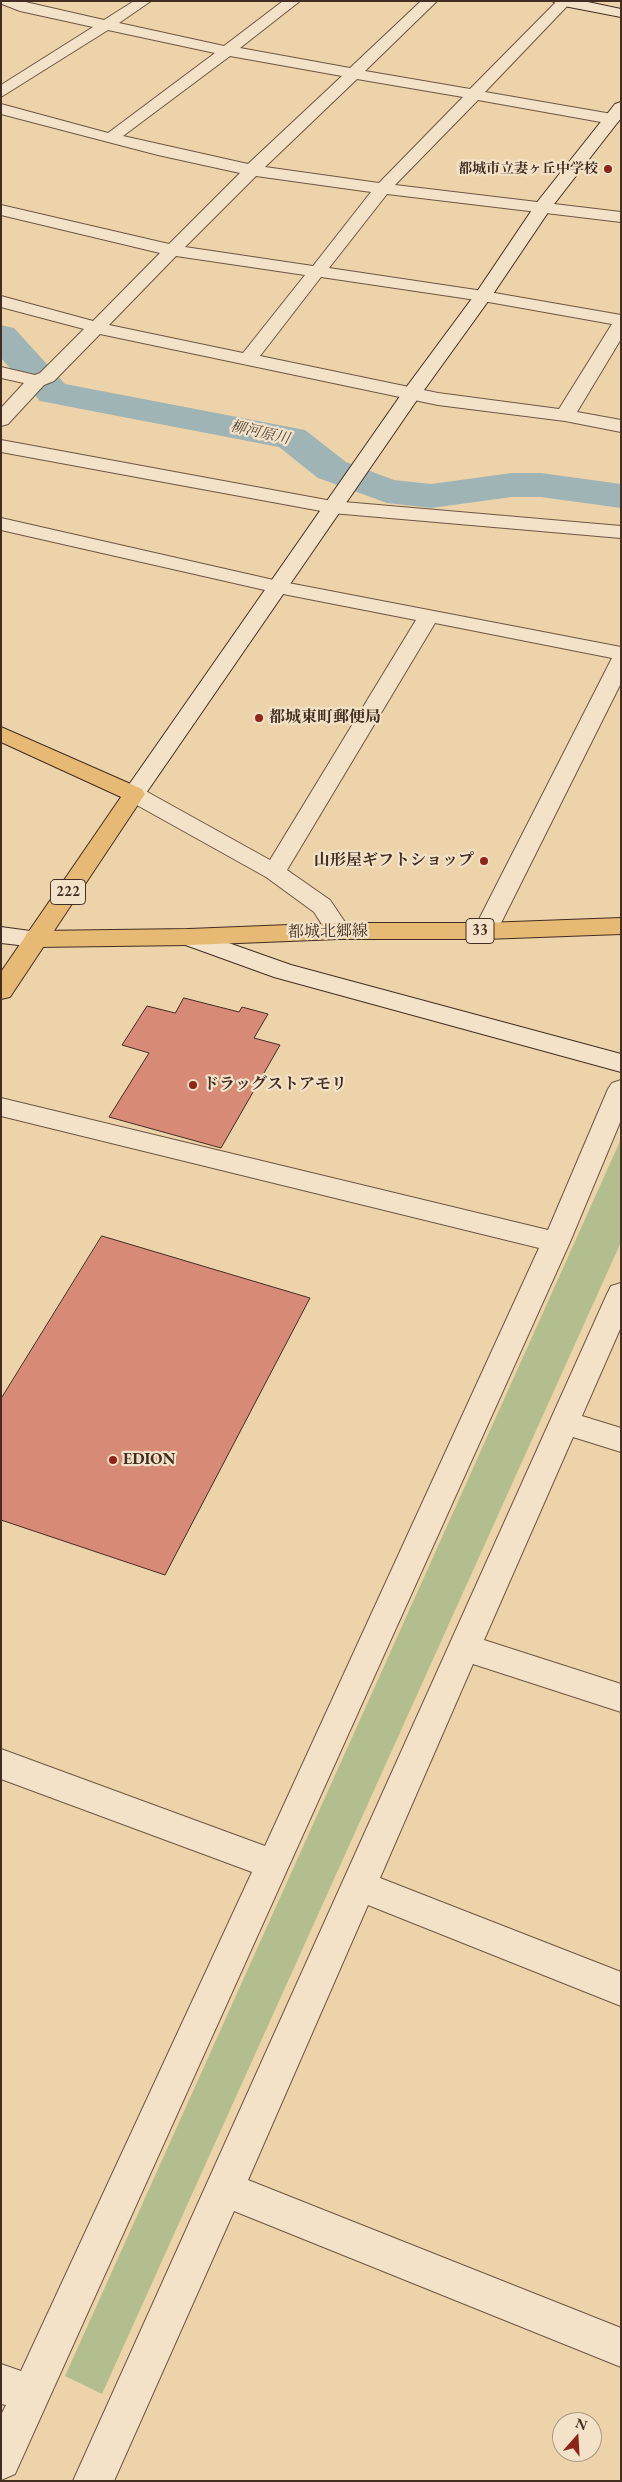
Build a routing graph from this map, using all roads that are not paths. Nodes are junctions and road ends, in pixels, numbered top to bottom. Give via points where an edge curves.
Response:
1 (7, 1) edge
2 (144, 1) edge
3 (294, 1) edge
4 (430, 1) edge
5 (563, 2) edge
6 (621, 14) edge
7 (105, 26) junction
8 (228, 51) junction
9 (354, 74) junction
10 (1, 92) edge
11 (475, 95) junction
12 (1, 109) edge
13 (616, 113) edge
14 (111, 138) junction
15 (252, 170) junction
16 (383, 188) junction
17 (544, 205) junction
18 (1, 210) edge
19 (621, 217) edge
20 (170, 250) junction
21 (316, 270) junction
22 (483, 296) junction
23 (1, 301) edge
24 (621, 320) edge
25 (621, 324) edge
26 (96, 327) junction
27 (248, 359) junction
28 (1, 372) edge
29 (42, 379) junction
30 (412, 393) junction
31 (565, 415) junction
32 (1, 420) edge
33 (621, 426) edge
34 (1, 446) edge
35 (337, 500) junction
36 (1, 524) edge
37 (621, 532) edge
38 (278, 587) junction
39 (428, 617) junction
40 (621, 653) edge
41 (621, 661) edge
42 (1, 734) edge
43 (134, 794) junction
44 (274, 872) junction
45 (621, 926) edge
46 (339, 931) junction
47 (485, 931) junction
48 (1, 935) edge
49 (188, 937) junction
50 (36, 938) junction
51 (1, 990) edge
52 (621, 1063) edge
53 (621, 1089) edge
54 (1, 1107) edge
55 (556, 1242) junction
56 (621, 1294) edge
57 (565, 1423) junction
58 (621, 1440) edge
59 (466, 1648) junction
60 (621, 1698) edge
61 (1, 1764) edge
62 (272, 1864) junction
63 (359, 1886) junction
64 (621, 1989) edge
65 (226, 2189) junction
66 (621, 2348) edge
67 (15, 2389) edge
68 (1, 2460) edge
69 (93, 2481) edge

1 - 7 street
2 - 7 street
3 - 8 street
4 - 9 street
5 - 6 street
5 - 11 street
7 - 8 street
7 - 10 street
8 - 9 street
8 - 14 street
9 - 11 street
9 - 15 street
11 - 13 street
11 - 16 street
12 - 14 street
13 - 17 street
14 - 15 street
15 - 16 street
15 - 20 street
16 - 17 street
16 - 21 street
17 - 19 street
17 - 22 street
18 - 20 street
20 - 21 street
20 - 26 street
21 - 22 street
21 - 27 street
22 - 24 street
22 - 30 street
23 - 26 street
25 - 31 street
26 - 27 street
26 - 29 street
27 - 30 street
28 - 29 street
29 - 32 street
30 - 31 street
30 - 35 street
31 - 33 street
34 - 35 street
35 - 37 street
35 - 38 street
36 - 38 street
38 - 39 street
38 - 43 street
39 - 40 street
39 - 44 street
41 - 47 street
42 - 43 main road
43 - 44 street
43 - 50 main road, 222
44 - 46 street via 322,906
45 - 47 main road, 都城北郷線 / 33
46 - 47 main road, 都城北郷線 / 33
46 - 49 main road, 都城北郷線 / 33
48 - 50 street
49 - 50 main road, 都城北郷線 / 33
49 - 52 street via 283,971
50 - 51 main road, 222
53 - 55 street
54 - 55 street
55 - 62 street
56 - 57 street
57 - 58 street
57 - 59 street
59 - 60 street
59 - 63 street
61 - 62 street
62 - 67 street
63 - 64 street
63 - 65 street
65 - 66 street
65 - 69 street
67 - 68 street

